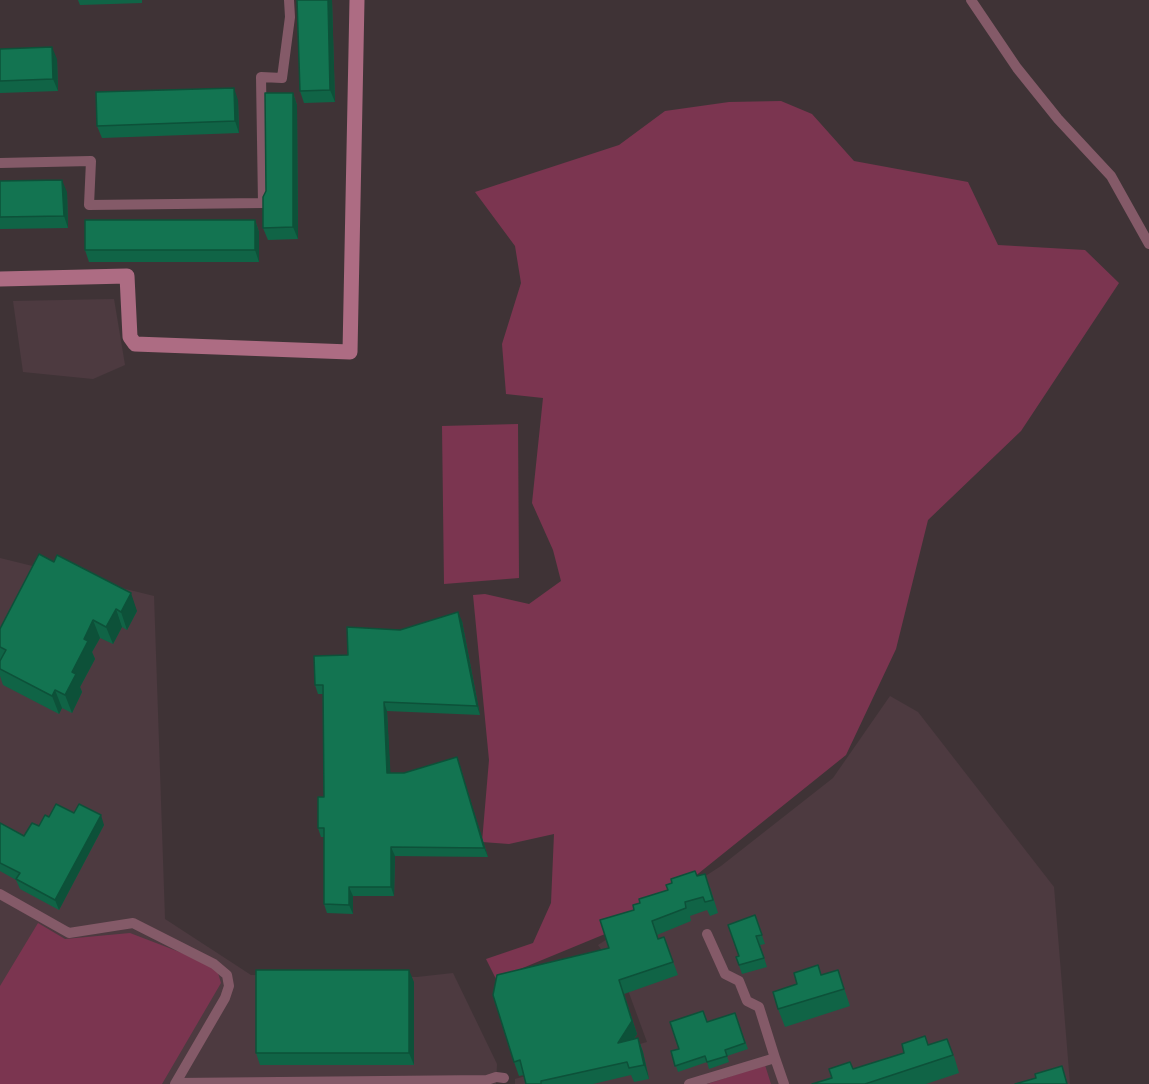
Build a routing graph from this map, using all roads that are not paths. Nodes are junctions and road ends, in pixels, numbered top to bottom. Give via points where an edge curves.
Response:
1 (289, 0) edge
2 (357, 0) edge
3 (971, 0) edge
4 (0, 163) edge
5 (1149, 244) edge
6 (0, 279) edge
7 (0, 894) edge
8 (707, 934) dead end
9 (775, 1058) junction
10 (504, 1077) edge
11 (176, 1083) edge
12 (689, 1084) edge
13 (784, 1084) edge

1 - 4 street via 282,78 261,77 263,203 89,205 91,161
2 - 6 street via 350,352 135,344 130,337 127,276
3 - 5 street via 1017,68 1111,176
7 - 11 street via 69,933 133,923 214,964 227,975 225,998
8 - 9 street via 724,974 739,981 747,1001 759,1007
9 - 12 street
9 - 13 street
10 - 11 street

